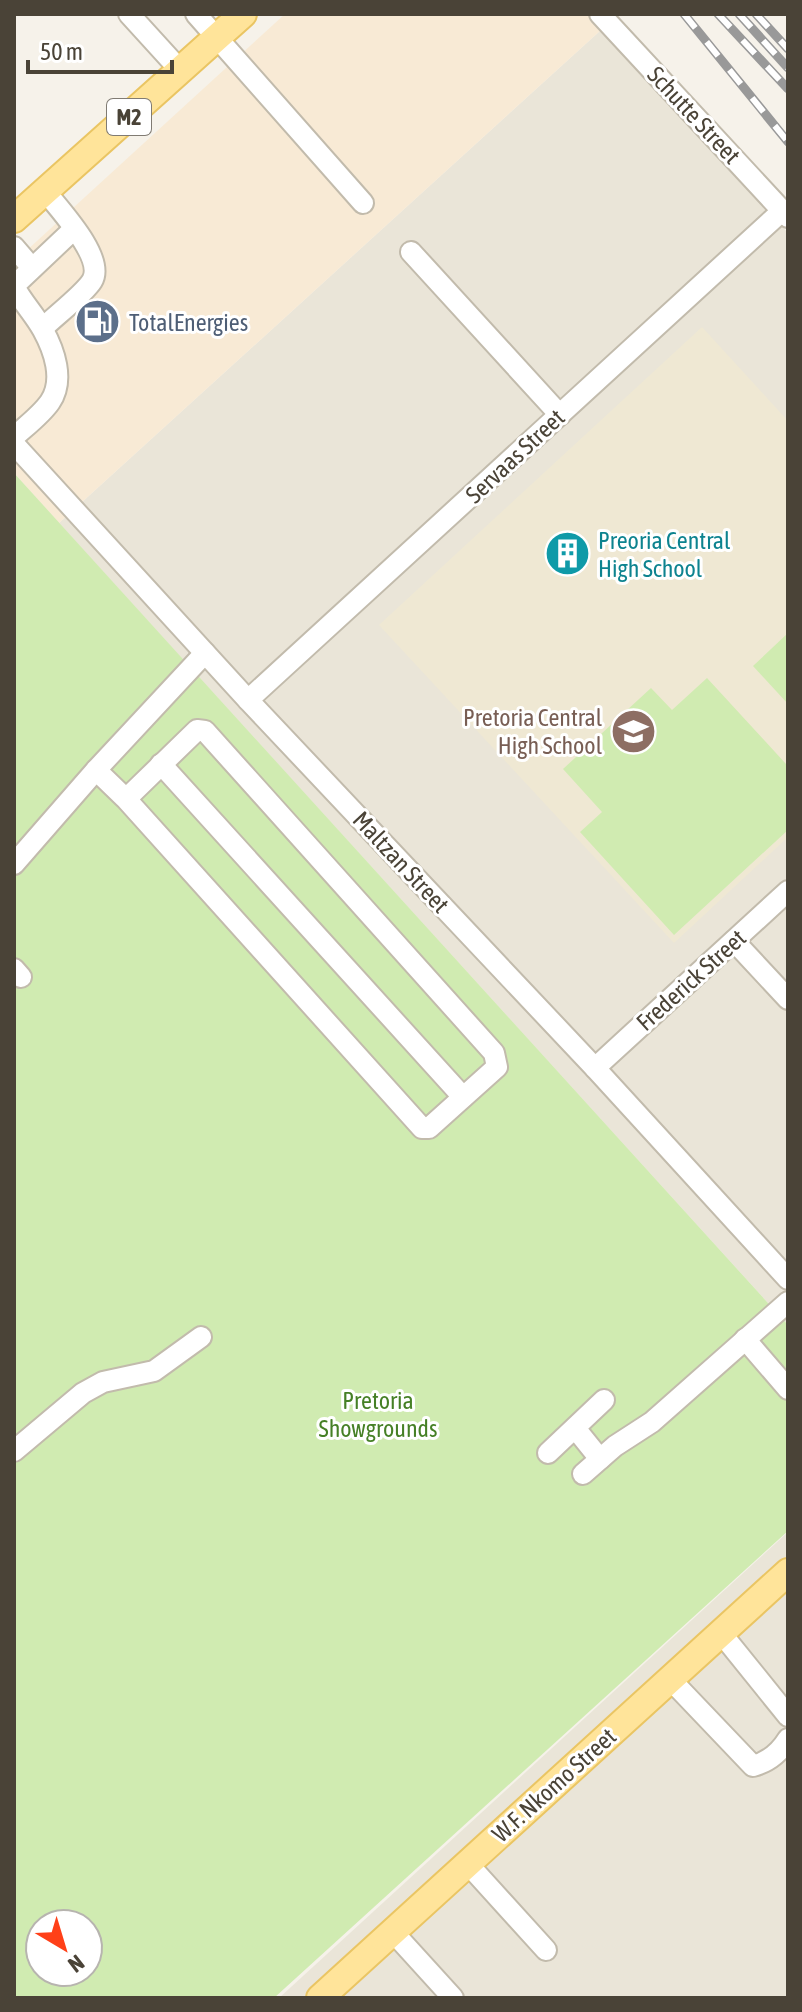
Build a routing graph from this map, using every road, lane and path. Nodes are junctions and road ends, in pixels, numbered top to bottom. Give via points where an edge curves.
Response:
1 (129, 14) edge
2 (196, 14) edge
3 (243, 14) edge
4 (600, 14) edge
5 (218, 37) junction
6 (180, 70) junction
7 (45, 191) junction
8 (363, 203) dead end
9 (785, 214) edge
10 (14, 219) edge
11 (74, 229) junction
12 (14, 247) edge
13 (411, 252) dead end
14 (32, 268) junction
15 (43, 328) junction
16 (560, 415) junction
17 (14, 437) edge
18 (14, 444) edge
19 (205, 653) junction
20 (248, 700) junction
21 (161, 764) junction
22 (96, 770) junction
23 (126, 799) junction
24 (14, 864) edge
25 (786, 896) edge
26 (734, 941) junction
27 (788, 999) edge
28 (595, 1068) junction
29 (463, 1097) junction
30 (788, 1279) edge
31 (788, 1302) edge
32 (201, 1337) dead end
33 (745, 1339) junction
34 (788, 1389) edge
35 (604, 1400) dead end
36 (575, 1428) junction
37 (14, 1451) edge
38 (548, 1453) dead end
39 (600, 1459) junction
40 (583, 1474) dead end
41 (788, 1572) edge
42 (721, 1633) junction
43 (670, 1679) junction
44 (788, 1716) edge
45 (788, 1739) edge
46 (468, 1864) junction
47 (393, 1932) junction
48 (546, 1950) dead end
49 (320, 1998) edge
50 (453, 1998) edge

1 - 6 street
2 - 5 street
3 - 5 main road, M2
4 - 9 street, Schutte Street
5 - 6 main road, M2
5 - 8 street
6 - 7 main road, M2
7 - 10 main road, M2
7 - 11 street
9 - 16 street, Servaas Street
11 - 14 street
11 - 15 street via 93,260 94,277
12 - 14 street
13 - 16 street
14 - 15 street via 15,288
15 - 17 street via 57,366 55,393
16 - 20 street, Servaas Street
18 - 19 street, Maltzan Street
19 - 20 street, Maltzan Street
19 - 22 street
20 - 28 street, Maltzan Street
21 - 23 street
21 - 29 street
21 - 29 street via 197,730 213,738 494,1053 497,1067
22 - 23 street
22 - 24 street
23 - 29 street via 422,1128 429,1128
25 - 26 street, Frederick Street
26 - 27 street
26 - 28 street, Frederick Street
28 - 30 street, Maltzan Street
31 - 33 street
32 - 37 street via 154,1371 95,1385
33 - 34 street
33 - 39 street via 652,1422
35 - 36 street
36 - 38 street
36 - 39 street
39 - 40 street
41 - 42 main road, W.F. Nkomo Street
42 - 43 main road, W.F. Nkomo Street
42 - 44 street
43 - 45 street via 753,1766 782,1749
43 - 46 main road, W.F. Nkomo Street
46 - 47 main road, W.F. Nkomo Street
46 - 48 street
47 - 49 main road, W.F. Nkomo Street
47 - 50 street

